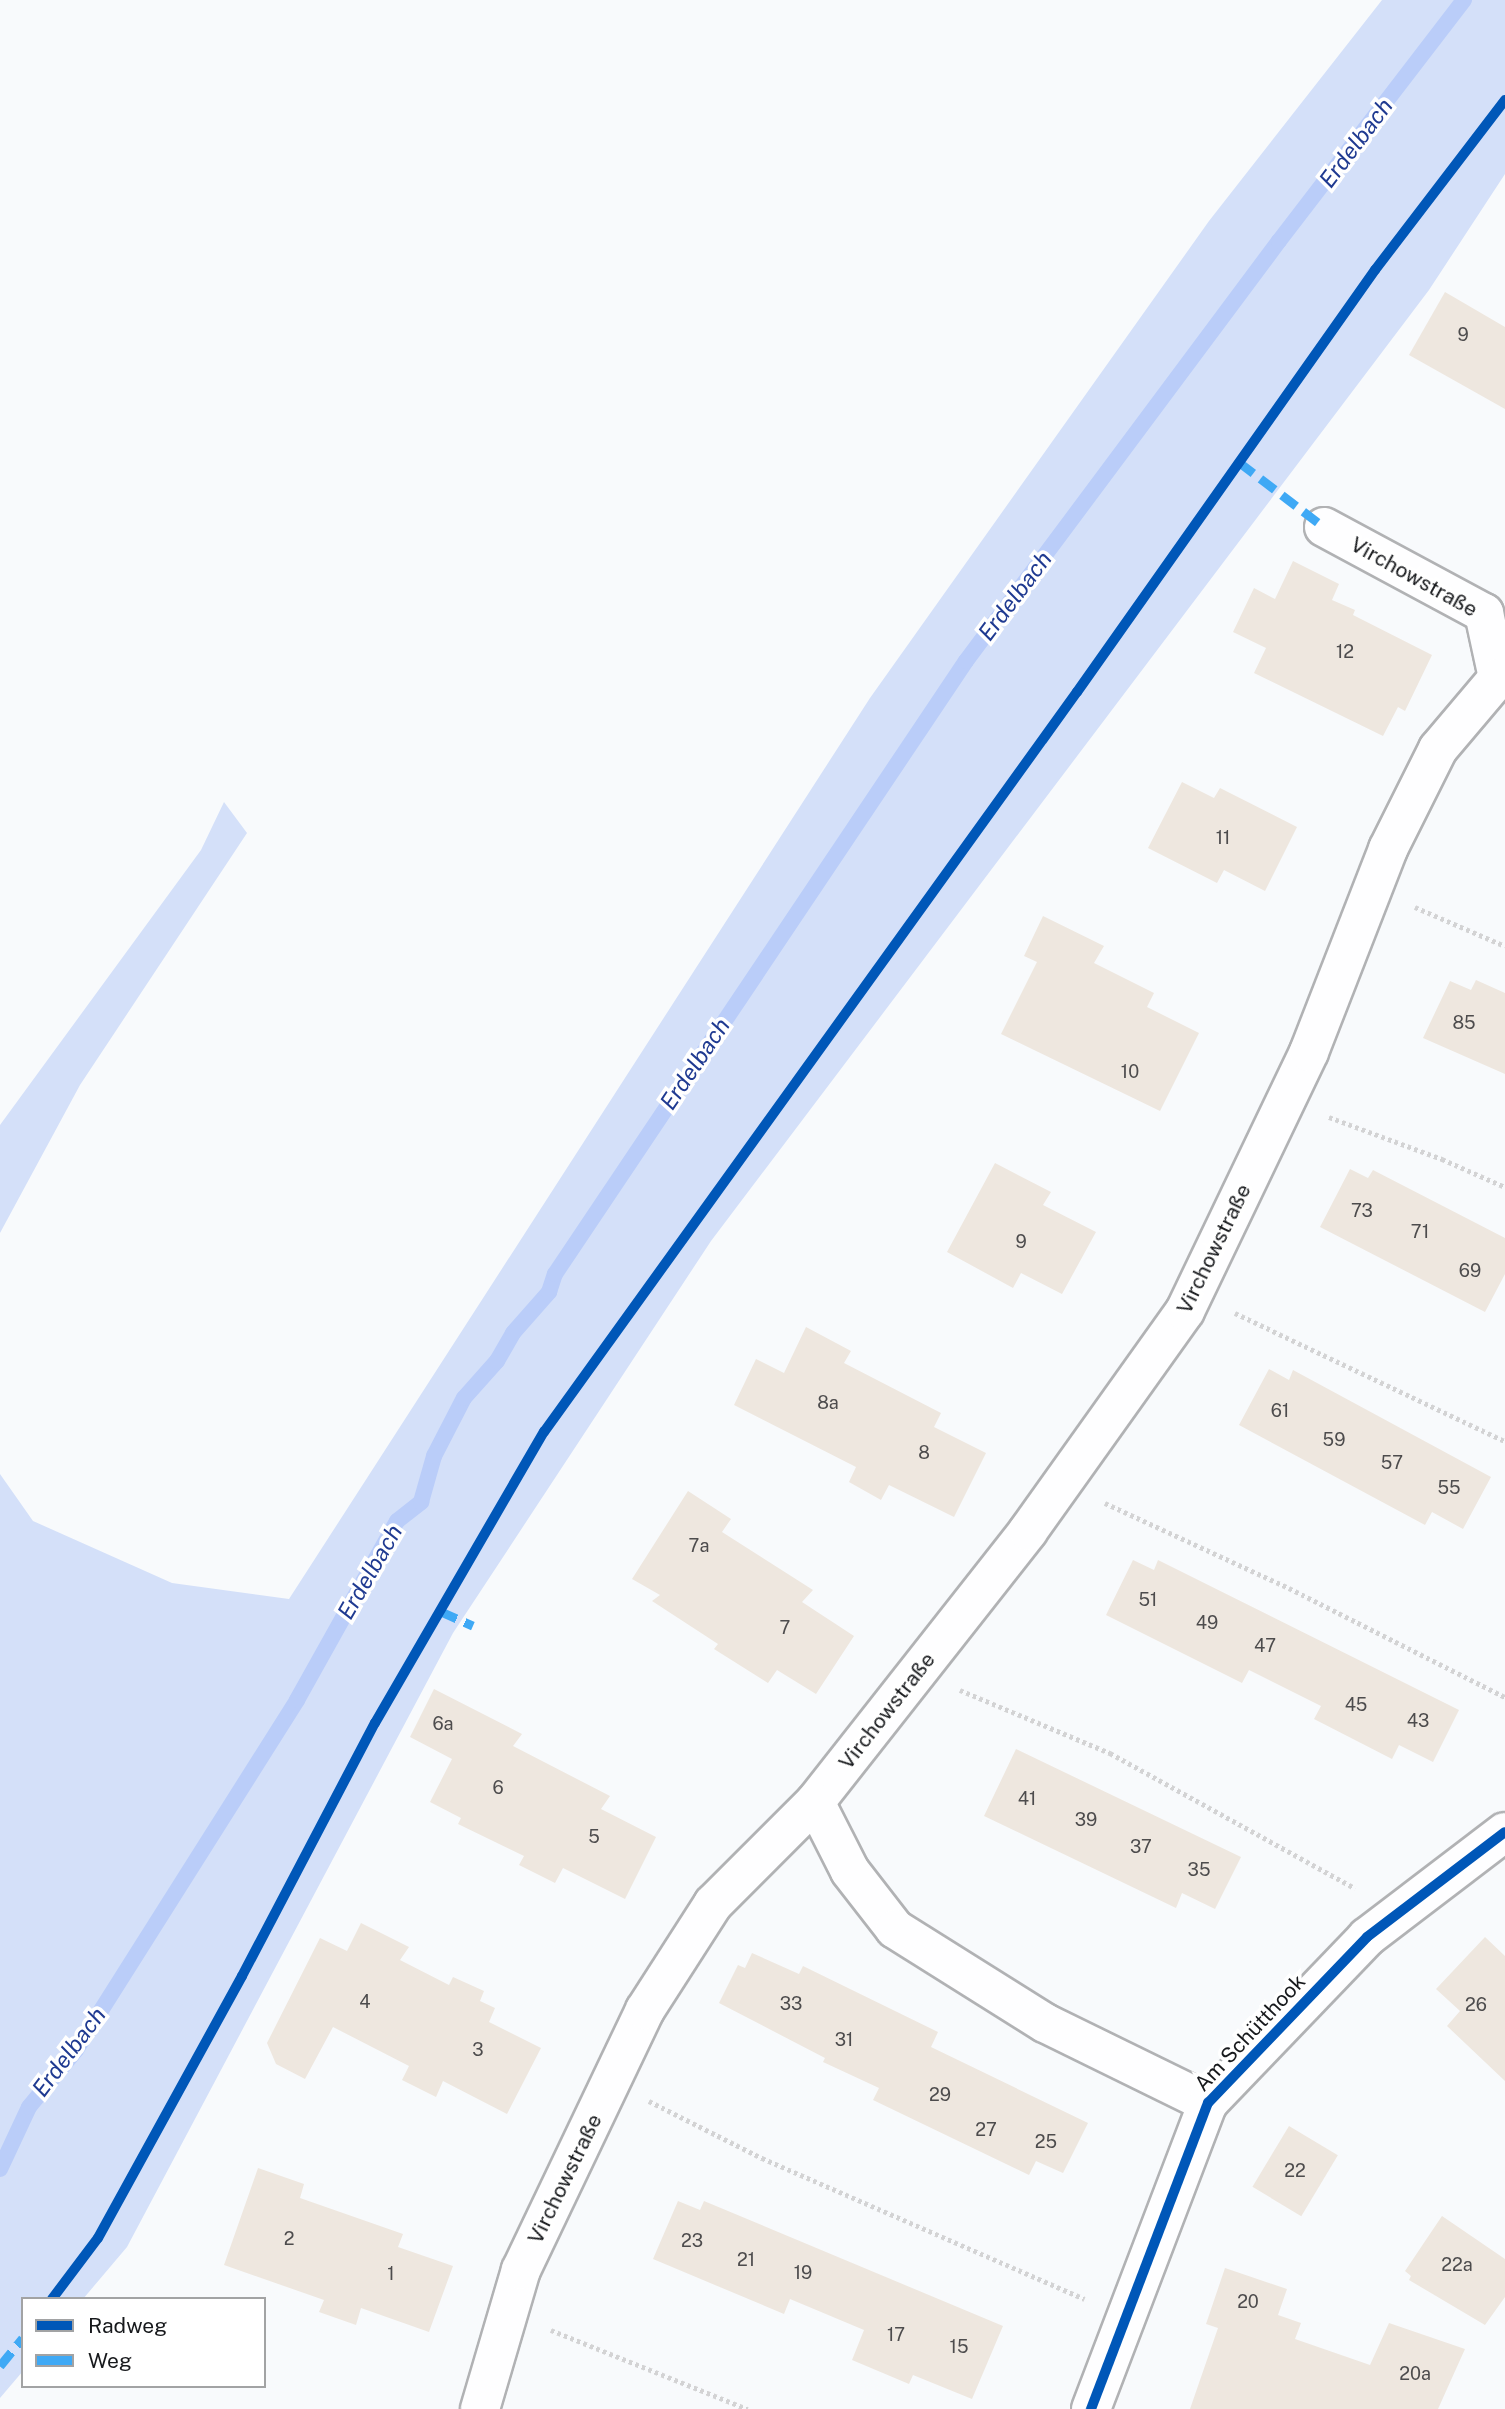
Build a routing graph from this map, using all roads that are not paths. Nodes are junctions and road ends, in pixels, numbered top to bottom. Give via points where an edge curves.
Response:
1 (1324, 527) dead end
2 (1501, 677) edge
3 (815, 1802) junction
4 (1505, 1832) edge
5 (1208, 2103) junction
6 (480, 2409) edge
7 (1091, 2409) edge

1 - 2 street, Virchowstraße via 1484,614
2 - 3 street, Virchowstraße via 1438,749 1388,849 1309,1052 1185,1311 1063,1483
3 - 5 street via 850,1871 895,1929 1045,2023
3 - 6 street, Virchowstraße via 713,1904 645,2010 521,2270
4 - 5 street, Am Schütthook via 1367,1937
5 - 7 street, Am Schütthook

